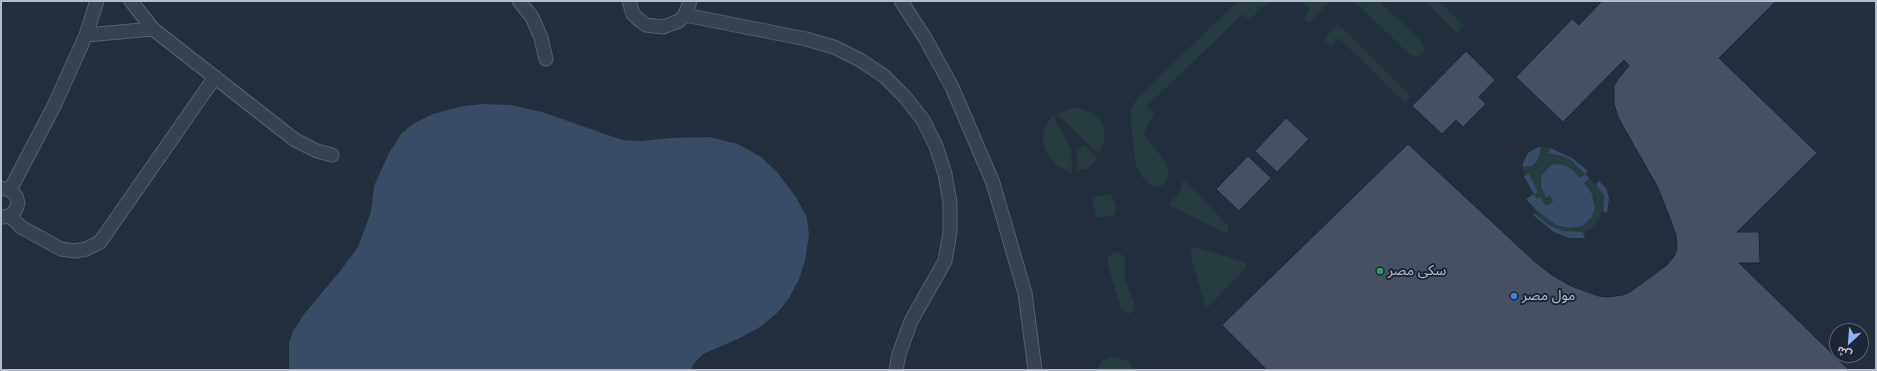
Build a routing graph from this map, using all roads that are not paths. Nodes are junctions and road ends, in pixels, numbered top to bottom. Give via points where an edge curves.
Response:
1 (97, 1) edge
2 (131, 1) edge
3 (519, 1) edge
4 (629, 1) edge
5 (690, 1) edge
6 (901, 1) edge
7 (685, 15) junction
8 (153, 29) junction
9 (86, 35) junction
10 (546, 58) dead end
11 (215, 77) junction
12 (332, 155) dead end
13 (6, 189) edge
14 (5, 217) edge
15 (896, 370) edge
16 (1035, 370) edge

1 - 9 street
2 - 8 street
3 - 10 street via 532,17 542,38
4 - 7 street via 633,14 646,25 672,25
5 - 7 street
6 - 16 street via 926,38 952,87 993,183 1025,293
7 - 15 street via 834,47 884,76 923,120 936,146 945,174 950,203 950,232 945,261 911,321
8 - 9 street
8 - 11 street
9 - 13 street via 54,106
11 - 12 street via 295,140
11 - 14 street via 100,242 75,251 61,249
13 - 14 street via 16,196 18,203 15,210

